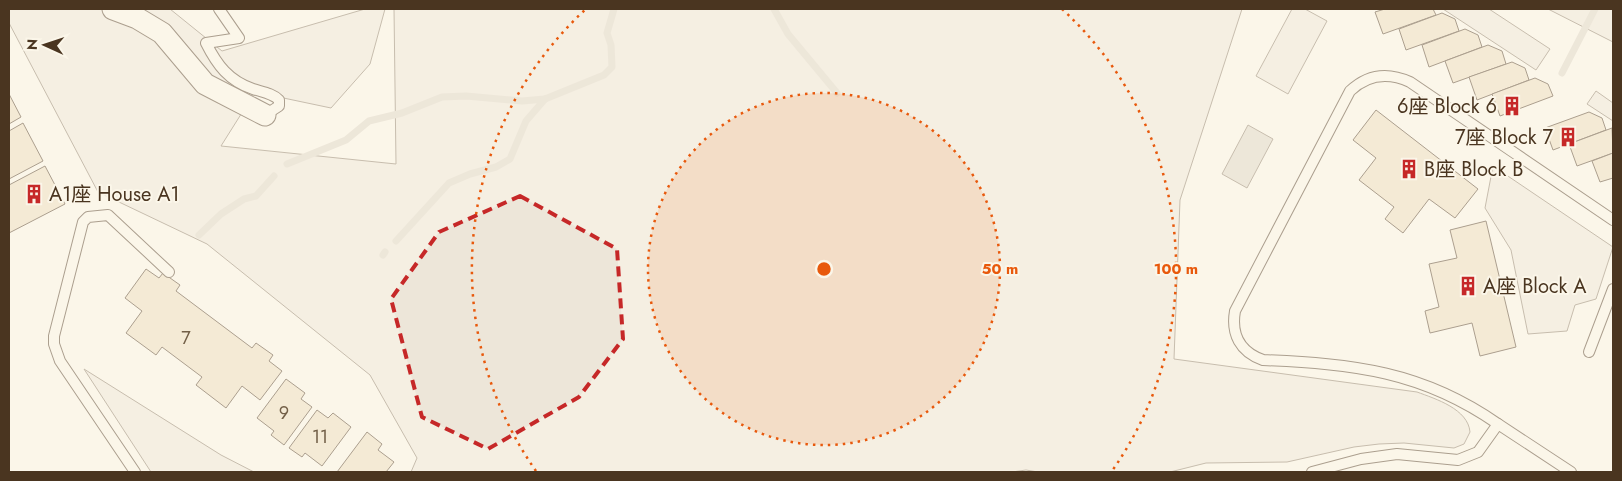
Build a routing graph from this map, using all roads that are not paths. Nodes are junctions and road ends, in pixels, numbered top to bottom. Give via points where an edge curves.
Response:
1 (113, 9) edge
2 (219, 9) edge
3 (264, 115) joint
4 (1613, 220) edge
5 (169, 272) dead end
6 (1613, 289) edge
7 (1589, 352) dead end
8 (1498, 424) junction
9 (134, 472) edge
10 (1312, 472) edge
11 (1571, 472) edge

1 - 3 street via 162,33 205,84
2 - 3 lane via 239,38 206,43 220,69 240,84 279,100 279,106
4 - 8 lane via 1410,82 1388,75 1376,76 1350,91 1235,311 1235,334 1240,345 1254,357 1374,370 1407,378 1455,397
5 - 9 lane via 108,216 88,217 83,222 54,336 60,361
6 - 7 lane
8 - 10 lane via 1478,452 1458,460 1398,454 1361,458
8 - 11 lane

